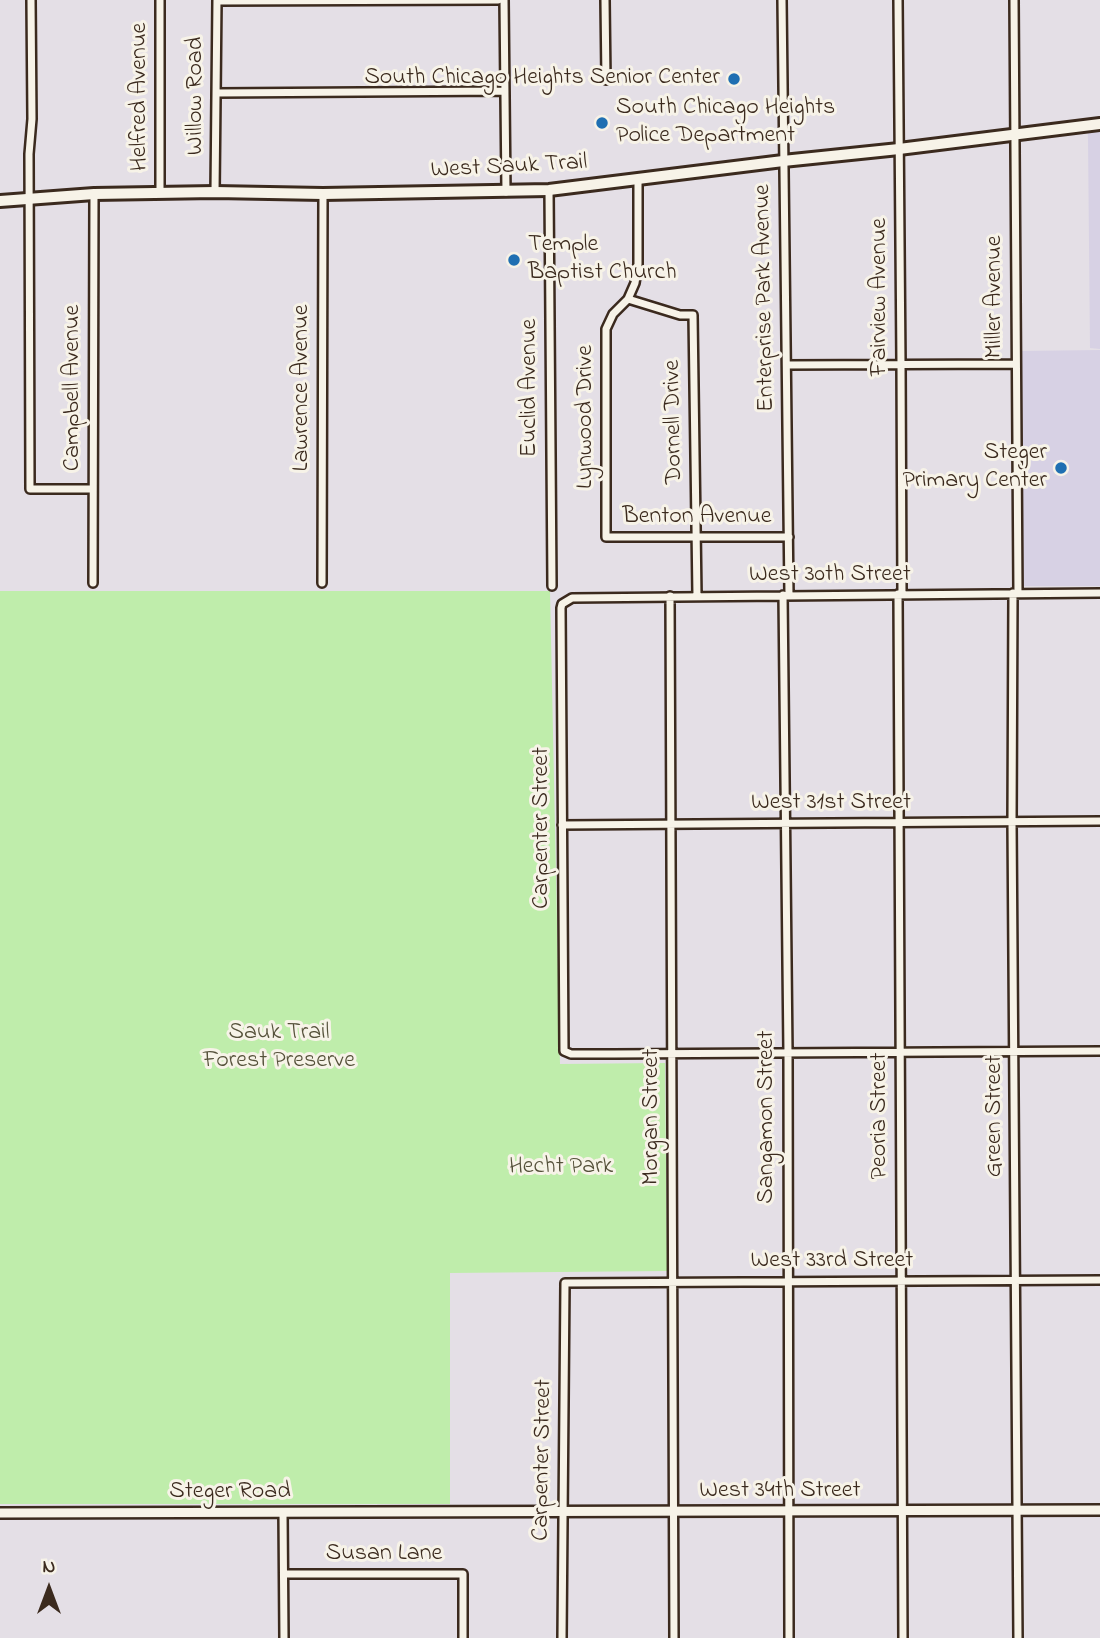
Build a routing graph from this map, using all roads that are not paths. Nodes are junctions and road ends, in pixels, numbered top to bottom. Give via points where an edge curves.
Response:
1 (31, 0) edge
2 (160, 0) edge
3 (498, 0) edge
4 (504, 0) edge
5 (606, 0) edge
6 (782, 0) edge
7 (898, 0) edge
8 (1014, 0) edge
9 (217, 1) edge
10 (606, 80) dead end
11 (505, 90) junction
12 (217, 93) junction
13 (1100, 124) edge
14 (1015, 136) junction
15 (899, 149) junction
16 (783, 161) junction
17 (638, 180) junction
18 (549, 190) junction
19 (215, 192) junction
20 (506, 192) junction
21 (160, 193) junction
22 (94, 194) junction
23 (323, 194) junction
24 (29, 199) junction
25 (0, 201) edge
26 (628, 299) junction
27 (901, 364) junction
28 (1015, 364) junction
29 (787, 365) junction
30 (93, 489) junction
31 (606, 537) joint
32 (696, 537) junction
33 (789, 537) junction
34 (93, 583) dead end
35 (322, 583) dead end
36 (552, 586) dead end
37 (1015, 593) junction
38 (1100, 593) edge
39 (900, 594) junction
40 (786, 595) junction
41 (670, 596) junction
42 (697, 596) junction
43 (562, 604) joint
44 (1100, 821) edge
45 (1012, 822) junction
46 (785, 823) junction
47 (898, 823) junction
48 (671, 824) junction
49 (562, 825) junction
50 (1100, 1051) edge
51 (901, 1052) junction
52 (1015, 1052) junction
53 (788, 1053) junction
54 (672, 1054) junction
55 (1016, 1280) junction
56 (1100, 1280) edge
57 (901, 1281) junction
58 (788, 1282) junction
59 (565, 1283) joint
60 (672, 1283) junction
61 (1017, 1510) junction
62 (1100, 1510) edge
63 (461, 1511) joint
64 (788, 1511) junction
65 (902, 1511) junction
66 (562, 1512) junction
67 (674, 1512) junction
68 (0, 1513) edge
69 (283, 1513) junction
70 (284, 1574) junction
71 (284, 1638) edge
72 (463, 1638) edge
73 (562, 1638) edge
74 (674, 1638) edge
75 (789, 1638) edge
76 (903, 1638) edge
77 (1018, 1638) edge

1 - 24 street
2 - 21 street, Helfred Avenue
3 - 9 street
4 - 11 street
5 - 10 street
6 - 16 street, Enterprise Park Avenue
7 - 15 street, Fairview Avenue
8 - 14 street, Miller Avenue
9 - 12 street, Willow Road
11 - 12 street
11 - 20 street
12 - 19 street, Willow Road
13 - 14 main road, West Sauk Trail
14 - 15 main road, West Sauk Trail
14 - 28 street, Miller Avenue
15 - 16 main road, West Sauk Trail
15 - 27 street, Fairview Avenue
16 - 17 main road, West Sauk Trail
16 - 29 street, Enterprise Park Avenue
17 - 18 main road, West Sauk Trail
17 - 26 street, Lynwood Drive via 638,264
18 - 20 main road, West Sauk Trail
18 - 36 street, Euclid Avenue
19 - 21 main road, West Sauk Trail
19 - 23 main road, West Sauk Trail
20 - 23 main road, West Sauk Trail
21 - 22 main road, West Sauk Trail
22 - 24 main road, West Sauk Trail
22 - 30 street, Campbell Avenue
23 - 35 street, Lawrence Avenue
24 - 25 main road, West Sauk Trail
24 - 30 street via 30,489
26 - 31 street, Lynwood Drive via 606,329
26 - 32 street, Dornell Drive via 693,315
27 - 28 street
27 - 29 street
27 - 39 street, Fairview Avenue
28 - 37 street, Miller Avenue
29 - 33 street, Enterprise Park Avenue
30 - 34 street, Campbell Avenue
31 - 32 street, Benton Avenue
32 - 33 street, Benton Avenue
32 - 42 street, Dornell Drive
33 - 40 street, Enterprise Park Avenue
37 - 38 street, West 30th Street
37 - 39 street, West 30th Street
37 - 45 street, Green Street
39 - 40 street, West 30th Street
39 - 47 street, Peoria Street
40 - 42 street, West 30th Street
40 - 46 street, Sangamon Street
41 - 42 street, West 30th Street
41 - 43 street, West 30th Street via 572,598
41 - 48 street, Morgan Street
43 - 49 street, Carpenter Street
44 - 45 street, West 31st Street
45 - 47 street, West 31st Street
45 - 52 street, Green Street
46 - 47 street, West 31st Street
46 - 48 street, West 31st Street
46 - 53 street, Sangamon Street
47 - 51 street, Peoria Street
48 - 49 street, West 31st Street
48 - 54 street, Morgan Street
49 - 54 street, Carpenter Street via 564,1051
50 - 52 street
51 - 52 street
51 - 53 street
51 - 57 street, Peoria Street
52 - 55 street, Green Street
53 - 54 street
53 - 58 street, Sangamon Street
54 - 60 street, Morgan Street
55 - 56 street, West 33rd Street
55 - 57 street, West 33rd Street
55 - 61 street, Green Street
57 - 58 street, West 33rd Street
57 - 65 street, Peoria Street
58 - 60 street, West 33rd Street
58 - 64 street, Sangamon Street
59 - 60 street, West 33rd Street
59 - 66 street, Carpenter Street
60 - 67 street, Morgan Street
61 - 62 street, West 34th Street
61 - 65 street, West 34th Street
61 - 77 street, Green Street
63 - 66 street, West 34th Street
63 - 69 street, Steger Road
64 - 65 street, West 34th Street
64 - 67 street, West 34th Street
64 - 75 street, Sangamon Street
65 - 76 street, Peoria Street
66 - 67 street, West 34th Street
66 - 73 street, Carpenter Street
67 - 74 street, Morgan Street
68 - 69 street, Steger Road
69 - 70 street
70 - 71 street
70 - 72 street, Susan Lane via 463,1574

